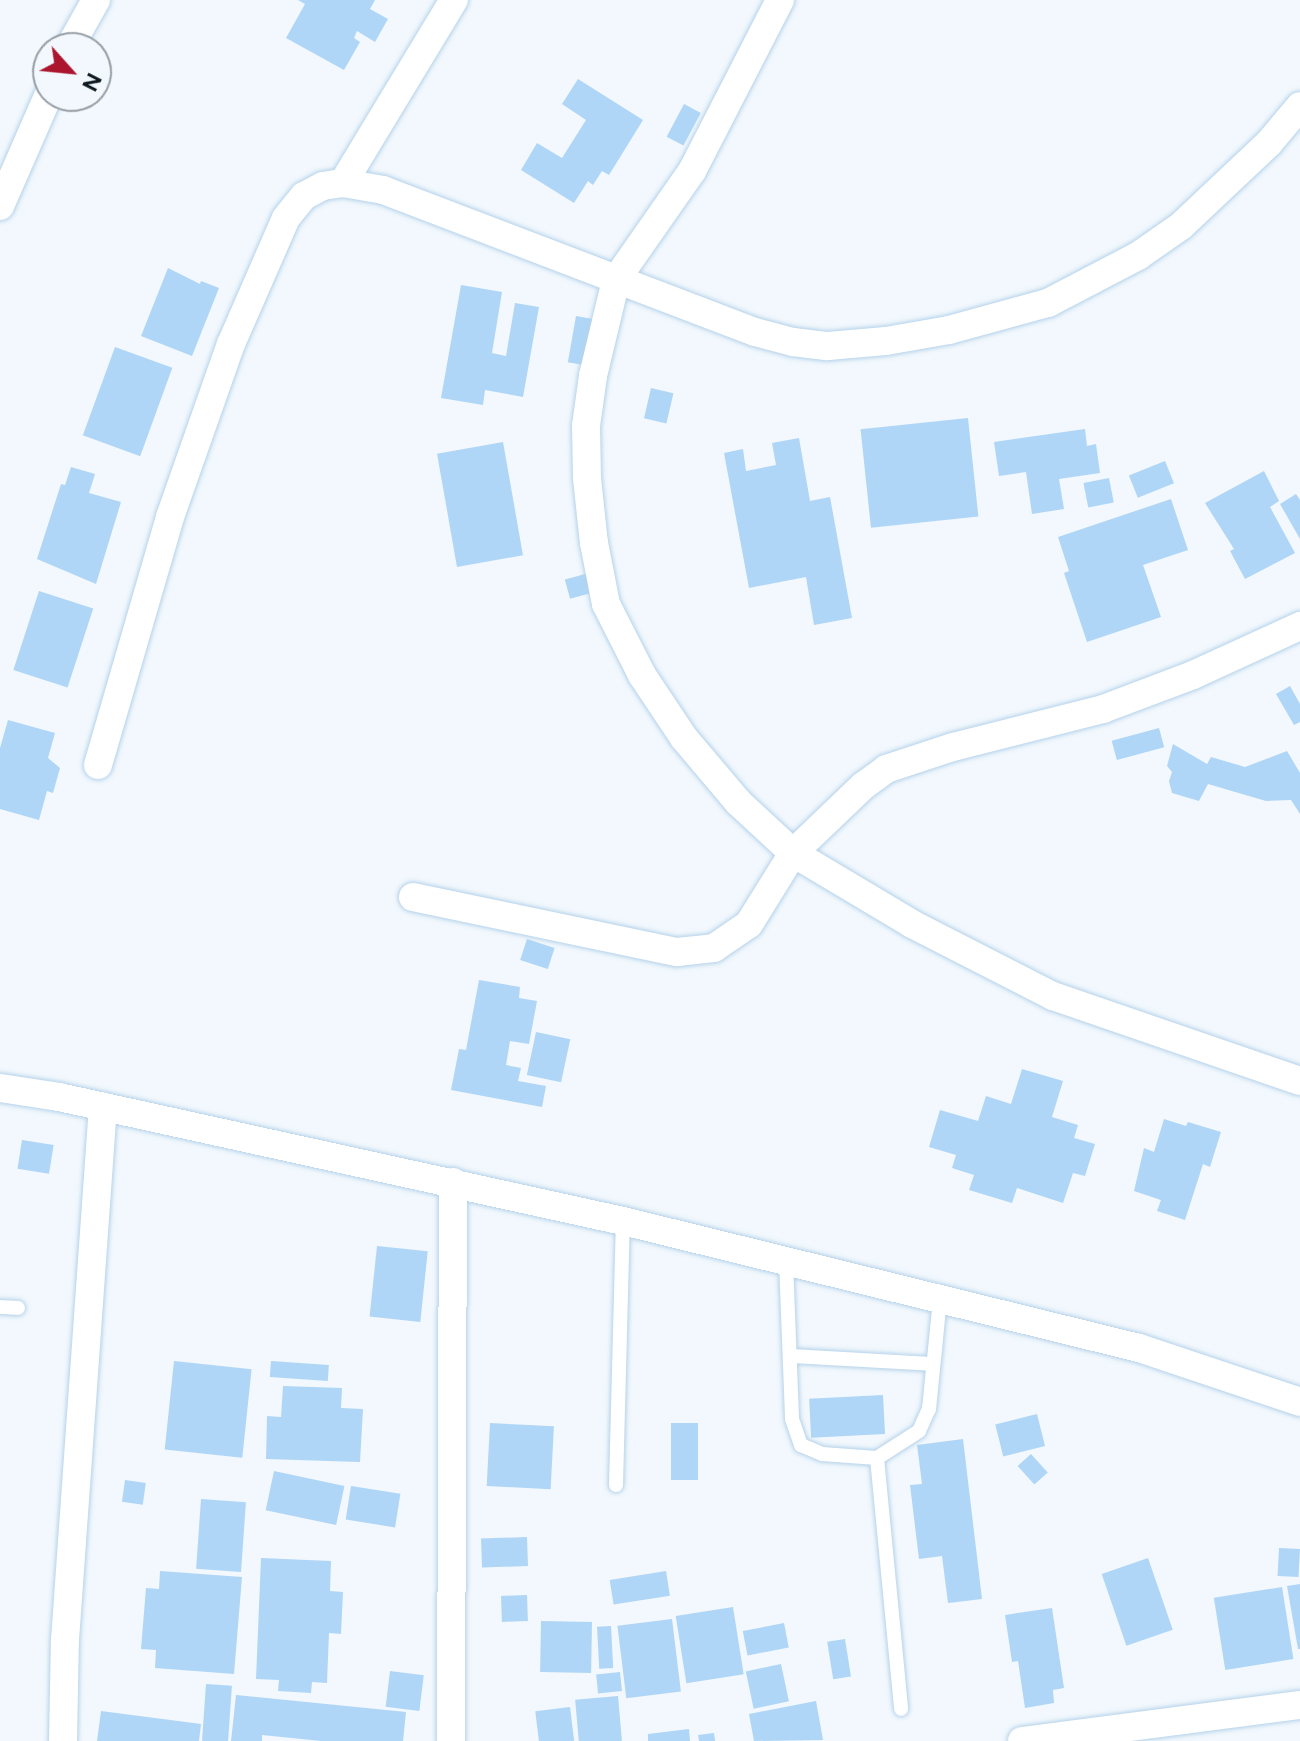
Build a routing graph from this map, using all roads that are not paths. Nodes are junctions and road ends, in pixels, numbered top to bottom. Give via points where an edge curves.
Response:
1 (96, 0) edge
2 (454, 0) edge
3 (780, 0) edge
4 (78, 32) edge
5 (1300, 106) edge
6 (41, 112) edge
7 (343, 183) junction
8 (0, 206) edge
9 (616, 280) junction
10 (1300, 626) edge
11 (98, 765) dead end
12 (793, 853) junction
13 (413, 897) dead end
14 (1300, 1081) edge
15 (0, 1088) edge
16 (103, 1106) junction
17 (453, 1182) junction
18 (623, 1221) junction
19 (786, 1261) junction
20 (940, 1299) junction
21 (0, 1307) edge
22 (18, 1308) dead end
23 (790, 1356) junction
24 (933, 1364) junction
25 (1300, 1402) edge
26 (877, 1458) junction
27 (616, 1485) dead end
28 (1300, 1705) edge
29 (901, 1709) dead end
30 (63, 1741) edge
31 (451, 1741) edge
32 (1022, 1741) edge

1 - 4 street
2 - 7 street
3 - 9 street via 692,171
5 - 9 street via 1269,143 1181,226 1138,256 1048,303 992,320 886,341 828,346 755,332
6 - 8 street
7 - 9 street via 383,190
7 - 11 street via 304,196 273,244 170,517
9 - 12 street via 586,426 588,491 606,604 642,675 684,738 738,802
10 - 12 street via 1103,709 886,769
12 - 13 street via 749,924 714,948 677,952
12 - 14 street via 912,924 1053,996
15 - 16 street
16 - 17 street
16 - 30 street via 65,1640
17 - 18 street
17 - 31 street
18 - 19 street
18 - 27 lane
19 - 20 street
19 - 23 lane
20 - 24 lane
20 - 25 street via 1139,1348
21 - 22 lane
23 - 24 lane
23 - 26 lane via 792,1419 801,1445 822,1454
24 - 26 lane via 929,1409 919,1431
26 - 29 lane
28 - 32 street

